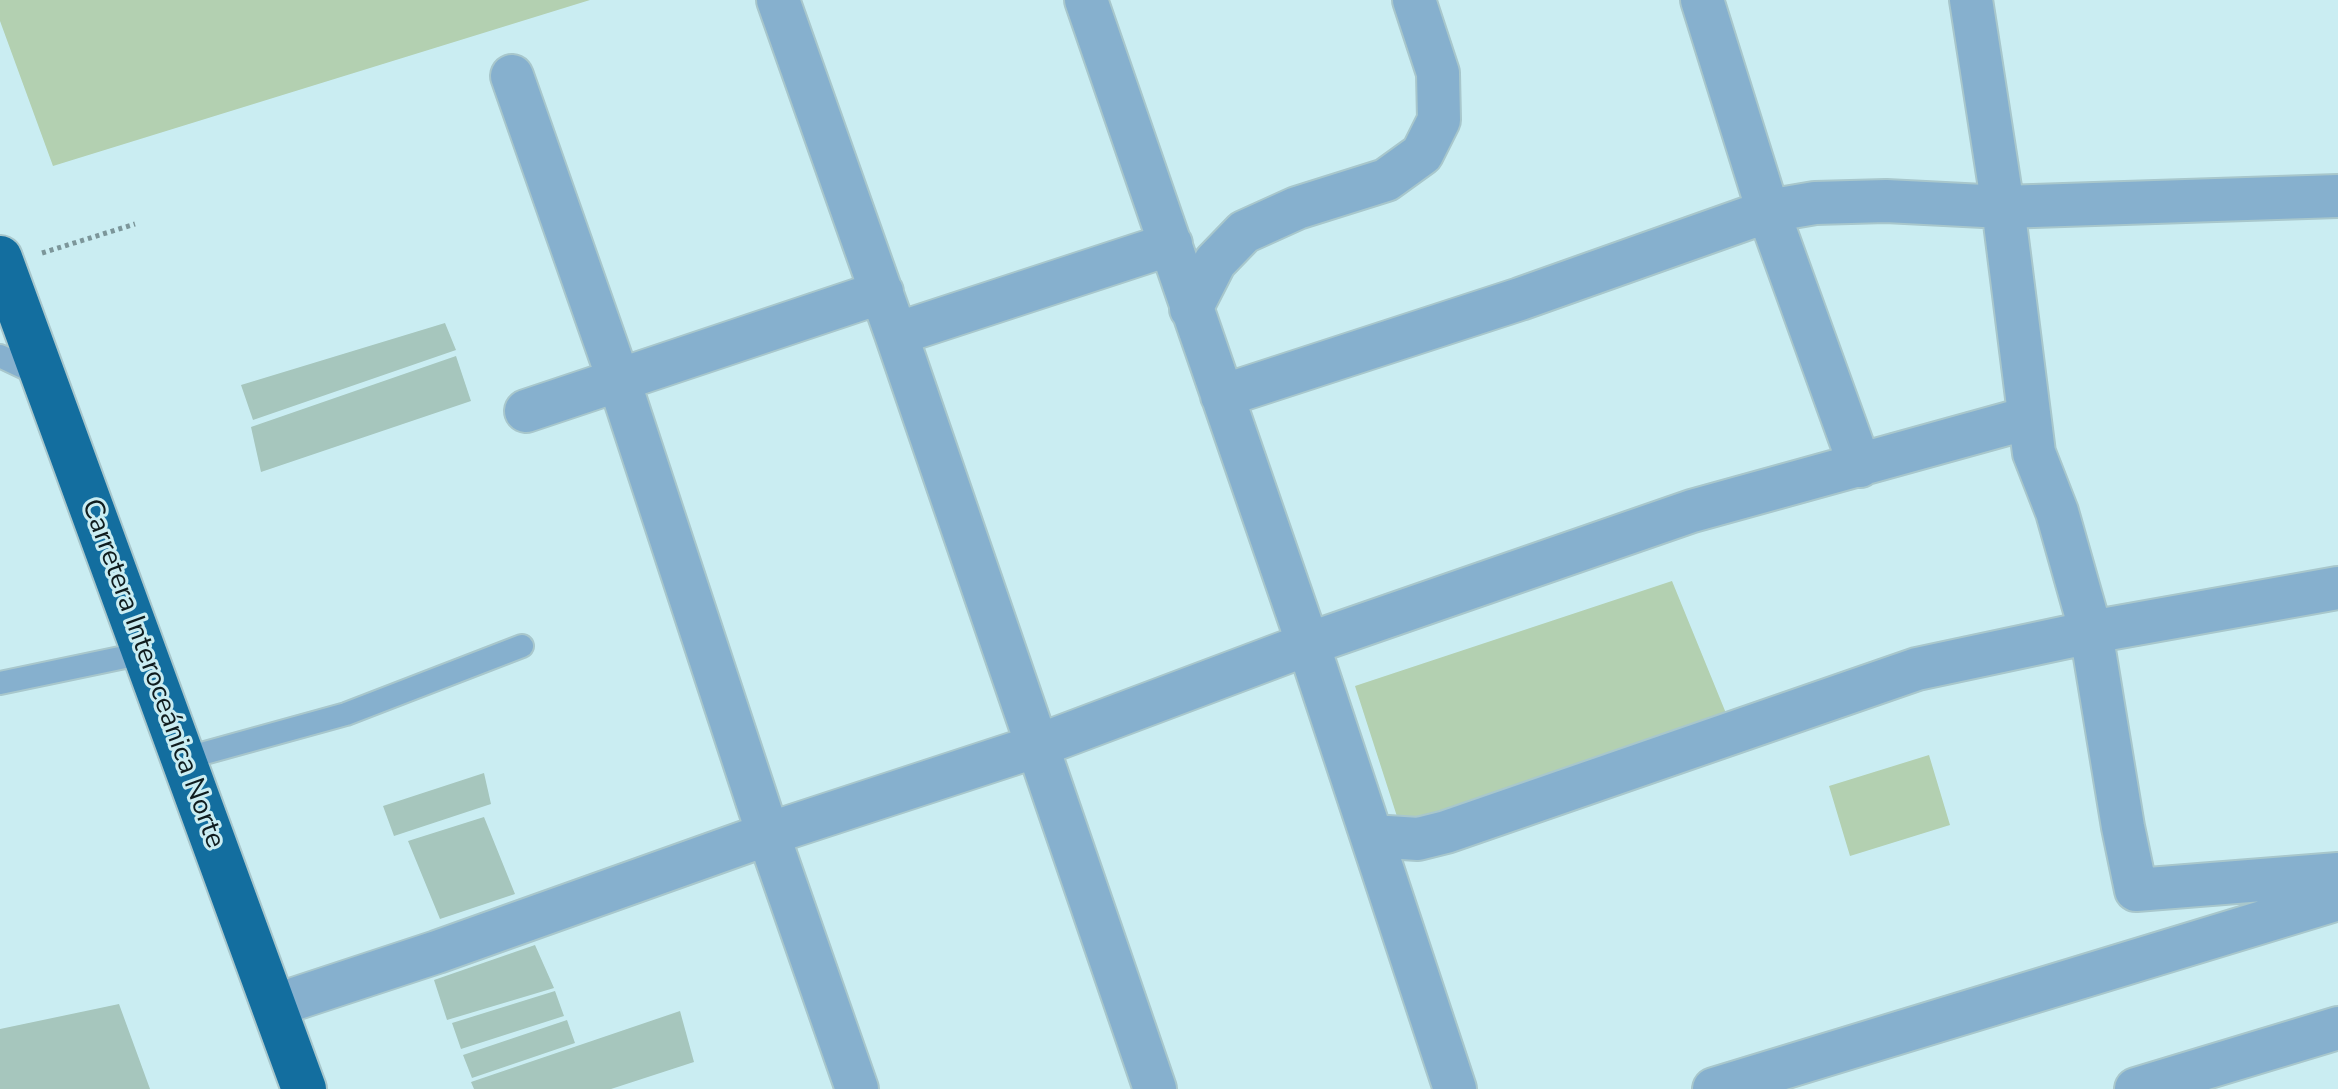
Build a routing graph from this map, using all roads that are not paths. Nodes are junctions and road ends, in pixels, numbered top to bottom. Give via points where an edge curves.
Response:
1 (778, 0) edge
2 (1086, 0) edge
3 (1414, 0) edge
4 (1702, 0) edge
5 (1971, 0) edge
6 (512, 76) dead end
7 (2338, 196) edge
8 (2003, 207) junction
9 (1768, 211) junction
10 (1171, 244) junction
11 (1, 262) edge
12 (882, 292) junction
13 (1191, 309) junction
14 (896, 334) junction
15 (0, 356) edge
16 (43, 377) junction
17 (619, 381) junction
18 (1222, 396) junction
19 (526, 411) dead end
20 (2028, 418) junction
21 (1860, 466) junction
22 (2338, 588) edge
23 (2091, 632) junction
24 (1308, 644) junction
25 (522, 646) dead end
26 (144, 653) junction
27 (0, 683) edge
28 (1037, 746) junction
29 (183, 759) junction
30 (768, 834) junction
31 (1372, 836) junction
32 (2338, 874) edge
33 (2338, 899) edge
34 (273, 1006) junction
35 (2338, 1028) edge
36 (304, 1089) edge
37 (857, 1089) edge
38 (1155, 1089) edge
39 (1455, 1089) edge
40 (1714, 1089) edge
41 (2136, 1089) edge

1 - 12 street
2 - 10 street
3 - 13 street via 1438,73 1439,120 1422,154 1386,180 1297,208 1244,232 1215,262
4 - 9 street
5 - 8 street
6 - 17 street
7 - 8 street
8 - 9 street via 1872,202
8 - 20 street
9 - 18 street
9 - 21 street
10 - 13 street
10 - 14 street
11 - 16 highway, Carretera Interoceánica Norte
12 - 14 street
12 - 17 street
13 - 18 street
14 - 28 street
15 - 16 lane
16 - 26 highway, Carretera Interoceánica Norte
17 - 19 street
17 - 30 street
18 - 24 street
20 - 21 street
20 - 23 street via 2034,453 2057,512
21 - 24 street via 1692,511
22 - 23 street
23 - 31 street via 1917,669 1446,832 1418,839
23 - 32 street via 2136,890
24 - 28 street
24 - 31 street
25 - 29 lane via 346,714
26 - 27 lane
26 - 29 highway, Carretera Interoceánica Norte
28 - 30 street
28 - 38 street
29 - 34 highway, Carretera Interoceánica Norte
30 - 34 street
30 - 37 street
31 - 39 street
33 - 40 street
34 - 36 highway, Carretera Interoceánica Norte
35 - 41 street

